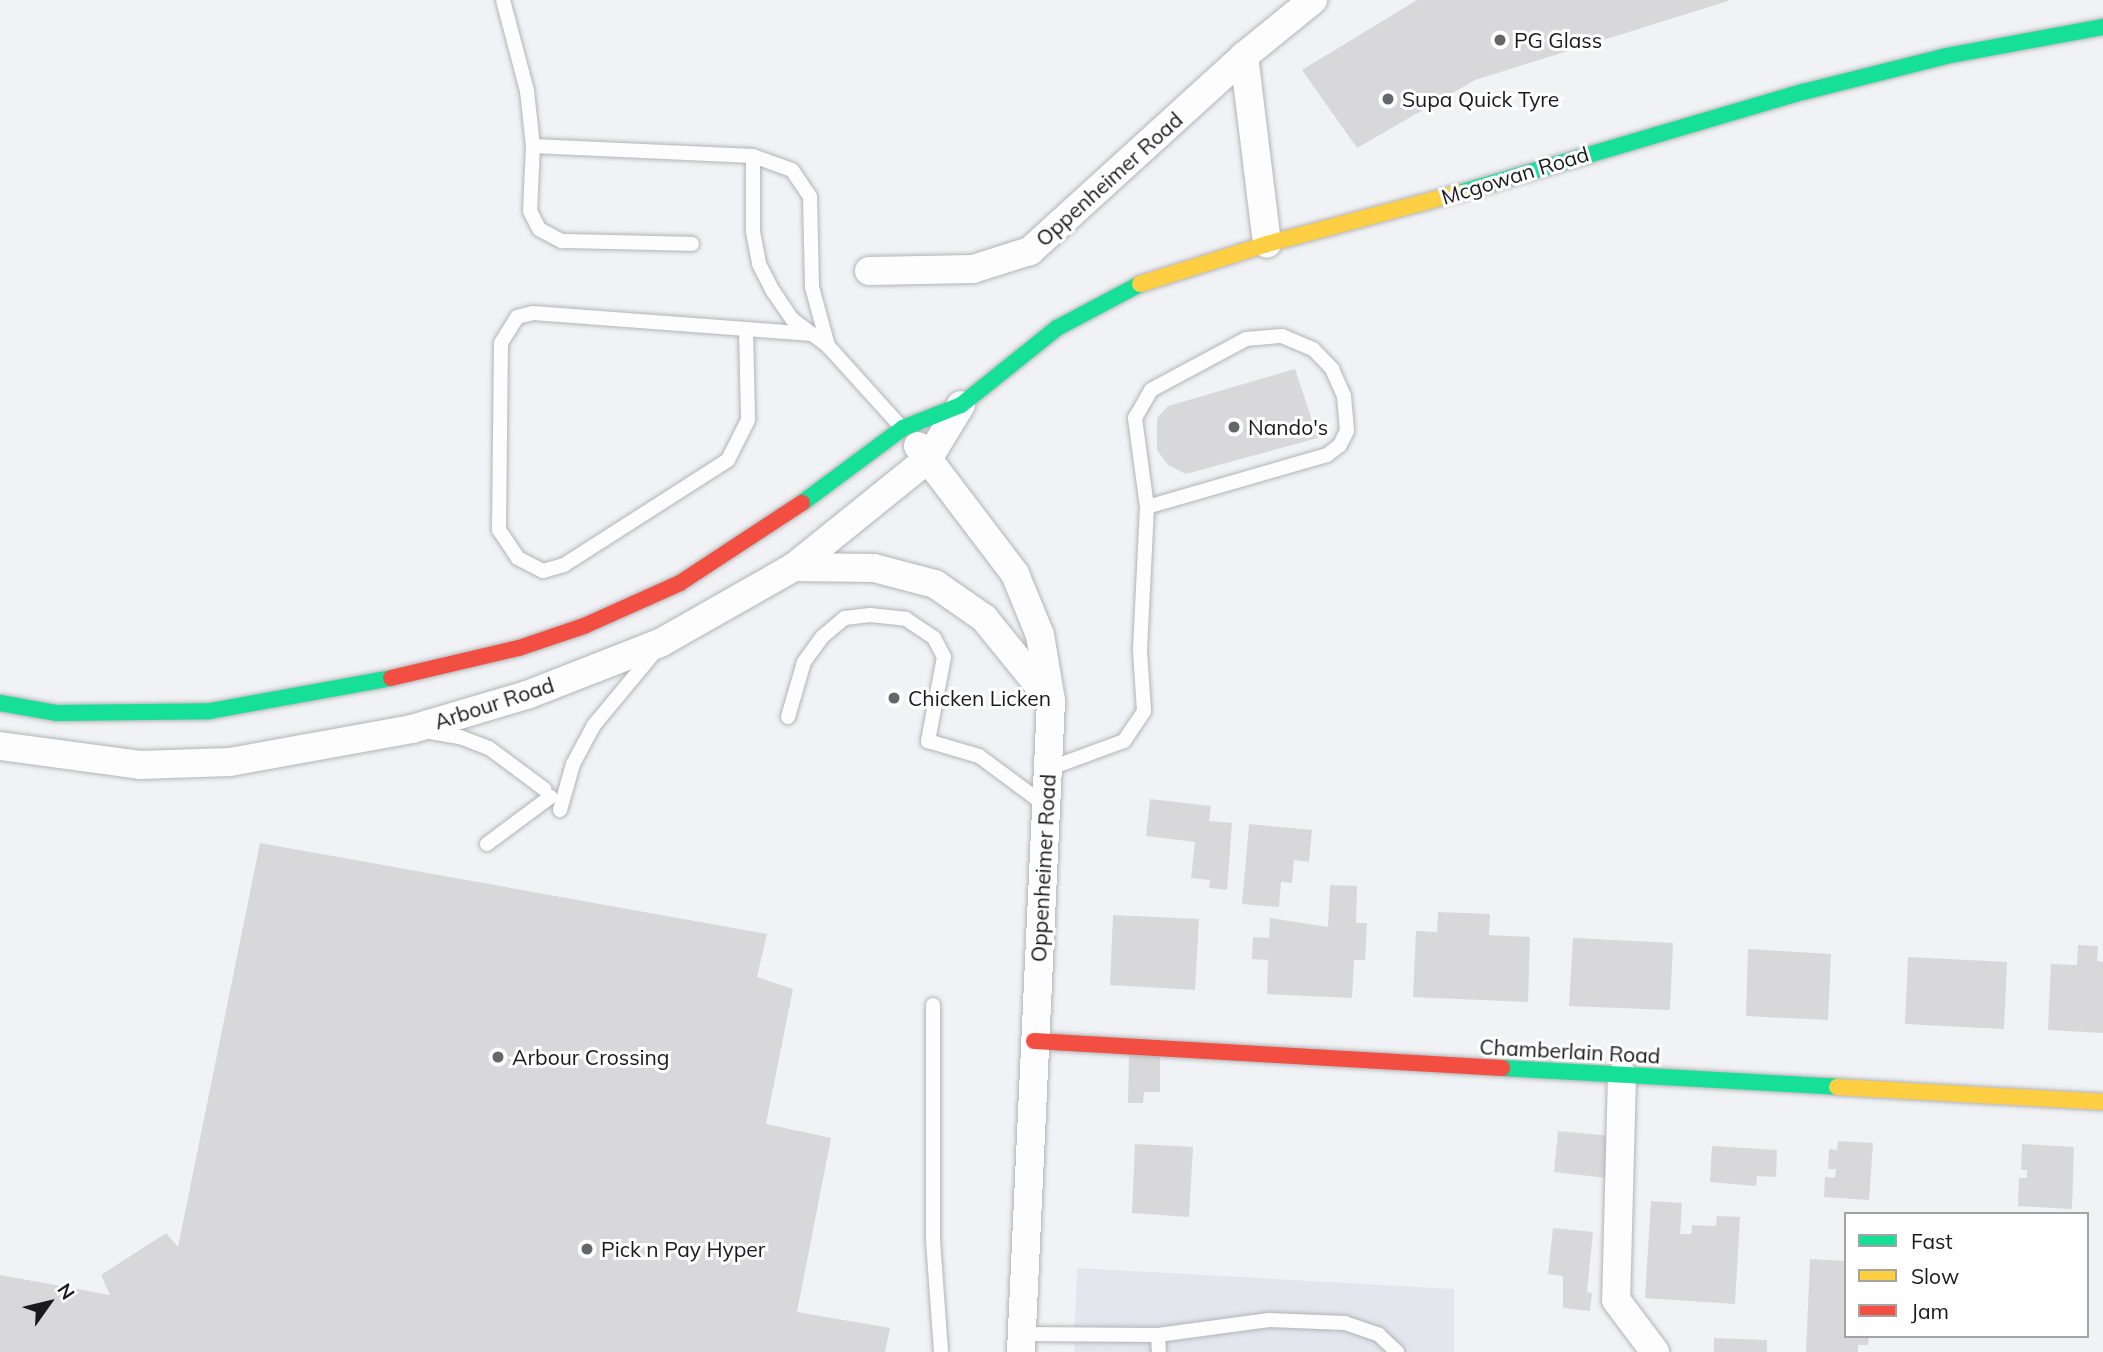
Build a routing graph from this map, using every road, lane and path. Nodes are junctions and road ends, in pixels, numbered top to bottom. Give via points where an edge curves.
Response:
1 (503, 0) edge
2 (1313, 0) edge
3 (2103, 27) edge
4 (1244, 56) junction
5 (533, 146) junction
6 (753, 156) junction
7 (1267, 243) junction
8 (692, 244) dead end
9 (869, 271) dead end
10 (746, 328) junction
11 (812, 334) junction
12 (828, 346) junction
13 (961, 404) junction
14 (903, 428) junction
15 (928, 459) junction
16 (1147, 507) junction
17 (794, 567) junction
18 (662, 642) junction
19 (1051, 701) junction
20 (0, 703) edge
21 (788, 717) dead end
22 (412, 729) junction
23 (0, 746) edge
24 (1048, 769) junction
25 (1049, 808) junction
26 (560, 810) dead end
27 (487, 844) dead end
28 (933, 1005) dead end
29 (1034, 1041) junction
30 (1622, 1075) junction
31 (2103, 1102) edge
32 (1158, 1335) junction
33 (1021, 1343) edge
34 (941, 1352) edge
35 (1159, 1352) edge
36 (1397, 1352) edge
37 (1655, 1352) edge

1 - 5 lane via 527,91
2 - 4 street, Oppenheimer Road
3 - 7 street, Mcgowan Road via 1946,56 1803,92 1449,196
4 - 7 street
4 - 9 street, Oppenheimer Road via 1030,251 973,269
5 - 6 lane
5 - 8 lane via 530,211 550,238
6 - 11 lane via 753,232 760,264 792,319
6 - 12 lane via 792,170 810,198 812,286
7 - 13 street, Mcgowan Road via 1128,288 1057,328
10 - 10 lane via 533,313 511,321 501,343 499,530 518,558 543,571 564,565 728,460 748,419
10 - 11 lane
11 - 12 lane
12 - 14 lane
13 - 14 street, Mcgowan Road
13 - 15 street, Mcgowan Road
14 - 15 street, Oppenheimer Road
14 - 20 street via 758,535 680,583 584,626 519,648 361,685 209,711 70,713
15 - 17 street, Arbour Road
15 - 19 street, Oppenheimer Road via 1015,574 1040,635
16 - 16 lane via 1135,418 1151,390 1246,339 1282,336 1313,349 1332,369 1343,396 1347,431 1340,446 1327,455
16 - 24 lane via 1140,650 1144,710 1124,741
17 - 18 street, Arbour Road
17 - 19 street via 874,568 935,584 984,618 1025,663
18 - 22 street, Arbour Road via 527,695
18 - 26 lane via 594,724 573,764
19 - 24 street, Oppenheimer Road
21 - 25 lane via 804,662 845,618 906,619 934,638 944,657 928,741 979,755
22 - 23 street, Arbour Road via 230,762 141,765
22 - 27 lane via 460,737 489,748 547,793
24 - 25 street, Oppenheimer Road
25 - 29 street, Oppenheimer Road
28 - 34 lane via 933,1240
29 - 30 street, Chamberlain Road
29 - 33 street, Oppenheimer Road
30 - 31 street, Chamberlain Road
30 - 37 street via 1616,1300
32 - 33 lane
32 - 35 lane
32 - 36 lane via 1269,1320 1345,1323 1379,1335

